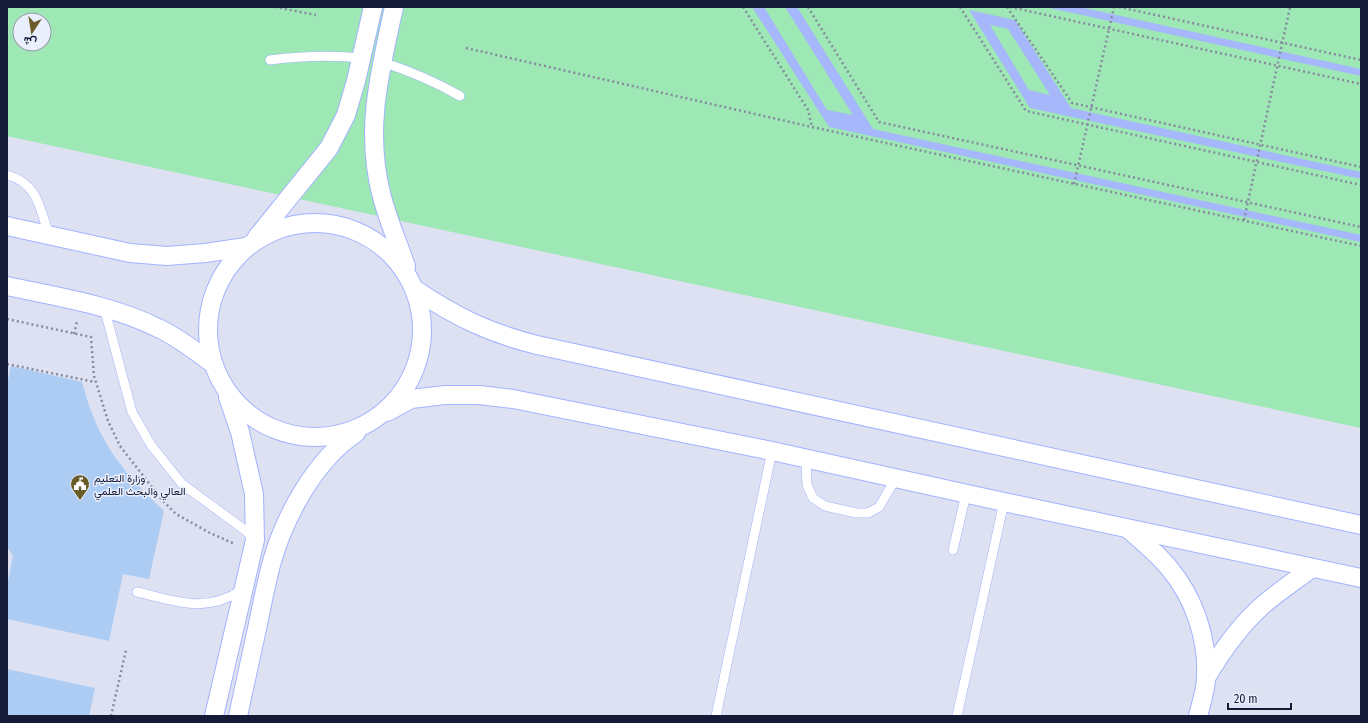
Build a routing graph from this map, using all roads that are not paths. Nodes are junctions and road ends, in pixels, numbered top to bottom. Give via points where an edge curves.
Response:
1 (373, 7) edge
2 (394, 7) edge
3 (362, 58) junction
4 (270, 60) dead end
5 (382, 62) junction
6 (460, 96) dead end
7 (7, 175) edge
8 (7, 226) edge
9 (48, 235) junction
10 (250, 244) junction
11 (7, 286) edge
12 (414, 287) junction
13 (104, 307) junction
14 (212, 363) junction
15 (226, 391) junction
16 (382, 416) junction
17 (772, 451) junction
18 (806, 459) junction
19 (896, 478) junction
20 (966, 494) junction
21 (1004, 502) junction
22 (1361, 525) edge
23 (1128, 528) junction
24 (255, 540) junction
25 (953, 550) dead end
26 (1312, 568) junction
27 (1361, 578) edge
28 (243, 590) junction
29 (137, 592) dead end
30 (1206, 678) junction
31 (214, 716) edge
32 (238, 716) edge
33 (716, 716) edge
34 (957, 716) edge
35 (1198, 716) edge

1 - 3 street
2 - 5 street
3 - 4 lane via 322,55
3 - 10 street via 346,115 328,148
5 - 6 lane via 419,75
5 - 12 street via 374,120 375,159 382,196
7 - 9 lane via 20,180 33,191
8 - 9 street
9 - 10 street via 130,253 168,256 205,253
10 - 12 street via 288,226 325,223 361,233 391,253
10 - 14 street via 225,271 211,300 207,332
11 - 13 street
12 - 16 street via 422,316 423,342 417,368 404,392
12 - 22 street via 441,307 469,322 524,342
13 - 14 street via 159,328 184,342
13 - 24 lane via 132,412 151,445 182,484
14 - 15 street
15 - 16 street via 249,415 279,432 312,438 346,434
15 - 24 street via 240,432 254,494
16 - 17 street via 411,399 479,395 512,399
16 - 32 street via 342,442 319,469 282,531 271,565
17 - 18 street
17 - 33 lane
18 - 19 street
18 - 19 lane via 807,485 813,498 825,506 856,513 868,513 879,507
19 - 20 street
20 - 21 street
20 - 25 lane
21 - 23 street
21 - 34 lane
23 - 26 street
23 - 30 street via 1171,569 1189,598 1202,634
24 - 28 street
26 - 27 street
26 - 30 street via 1263,604 1246,621 1231,638
28 - 29 lane via 230,598 203,604 189,604
28 - 31 street
30 - 35 street

